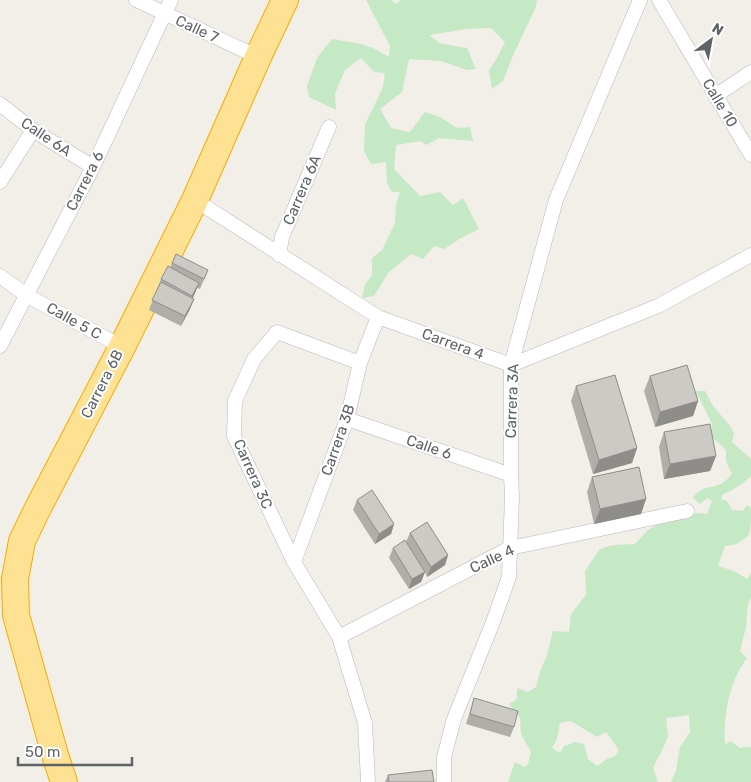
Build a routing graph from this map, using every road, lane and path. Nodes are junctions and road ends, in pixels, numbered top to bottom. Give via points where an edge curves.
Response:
1 (136, 0) edge
2 (170, 0) edge
3 (285, 0) edge
4 (640, 0) edge
5 (659, 0) edge
6 (165, 14) junction
7 (258, 57) junction
8 (751, 72) edge
9 (715, 96) junction
10 (0, 104) edge
11 (329, 128) dead end
12 (33, 130) junction
13 (751, 155) edge
14 (93, 167) junction
15 (0, 182) edge
16 (195, 200) junction
17 (279, 255) junction
18 (751, 255) edge
19 (0, 276) edge
20 (26, 295) junction
21 (378, 318) junction
22 (0, 346) edge
23 (122, 347) junction
24 (360, 363) junction
25 (511, 365) junction
26 (347, 419) junction
27 (511, 475) junction
28 (687, 511) dead end
29 (510, 548) junction
30 (294, 562) junction
31 (339, 637) junction
32 (64, 782) edge
33 (368, 782) edge
34 (444, 782) edge

1 - 6 street, Calle 7
2 - 6 street, Carrera 6
3 - 7 highway, Carrera 6B
4 - 25 street, Carrera 3A via 556,200
5 - 9 street, Calle 10
6 - 7 street, Calle 7
6 - 14 street, Carrera 6
7 - 16 highway, Carrera 6B
8 - 9 street
9 - 13 street, Calle 10
10 - 12 street, Calle 6A
11 - 17 street, Carrera 6A via 282,237
12 - 14 street, Calle 6A
12 - 15 street
14 - 20 street, Carrera 6
16 - 17 street, Carrera 4
16 - 23 highway, Carrera 6B
17 - 21 street, Carrera 4
18 - 25 street via 658,306
19 - 20 street
20 - 22 street, Carrera 6
20 - 23 street, Calle 5 C
21 - 24 street, Carrera 3B
21 - 25 street, Carrera 4
23 - 32 highway, Carrera 6B via 22,541 9,619
24 - 26 street, Carrera 3B
24 - 30 street, Carrera 3C via 277,332 254,359 234,401 234,436
25 - 27 street, Carrera 3A
26 - 27 street, Calle 6
26 - 30 street, Carrera 3B
27 - 29 street, Carrera 3A
28 - 29 street, Calle 4
29 - 31 street, Calle 4
29 - 34 street, Carrera 3A via 509,577 454,719 444,757
30 - 31 street
31 - 33 street via 366,723

